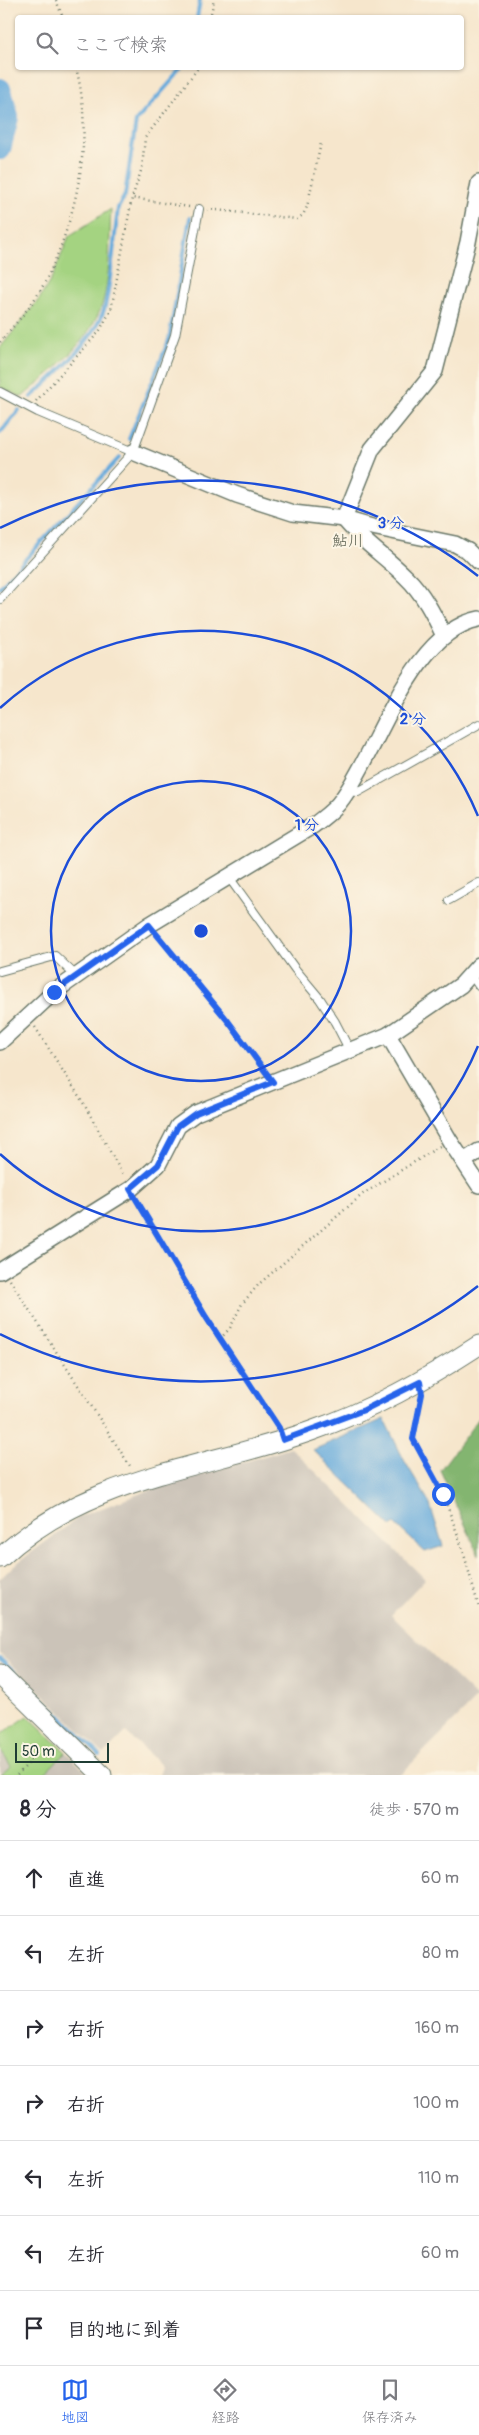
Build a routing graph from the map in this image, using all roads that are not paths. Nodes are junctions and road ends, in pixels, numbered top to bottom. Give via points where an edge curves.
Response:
1 (479, 183) edge
2 (199, 208) road end
3 (473, 243) edge
4 (0, 392) edge
5 (133, 452) junction
6 (344, 519) junction
7 (479, 562) edge
8 (0, 600) edge
9 (479, 619) edge
10 (444, 636) junction
11 (479, 724) edge
12 (348, 791) junction
13 (228, 876) junction
14 (479, 883) edge
15 (449, 900) dead end
16 (0, 971) edge
17 (476, 975) edge
18 (76, 976) junction
19 (388, 1035) junction
20 (0, 1042) edge
21 (350, 1051) junction
22 (479, 1151) edge
23 (464, 1161) junction
24 (479, 1185) edge
25 (2, 1270) edge
26 (479, 1345) edge
27 (0, 1558) edge
28 (0, 1675) edge
29 (102, 1775) edge

1 - 3 street
2 - 5 lane via 175,335
3 - 6 street via 435,371 372,448
4 - 5 lane via 29,408
5 - 6 street via 246,498 293,513
5 - 8 lane
6 - 7 street via 456,544 468,550
6 - 10 street via 408,578
9 - 10 street via 464,622
10 - 12 street via 398,697
11 - 12 lane via 358,792
12 - 13 street via 334,809 314,825
13 - 18 street
13 - 21 lane via 325,1007
14 - 15 lane
16 - 18 lane via 55,956
17 - 19 street
18 - 20 street
19 - 21 street
19 - 23 street
21 - 25 street via 196,1113 178,1126 158,1165 130,1189
22 - 23 street
23 - 24 street
26 - 27 street via 420,1382 364,1410 283,1440 137,1480 95,1496 61,1512
28 - 29 street

